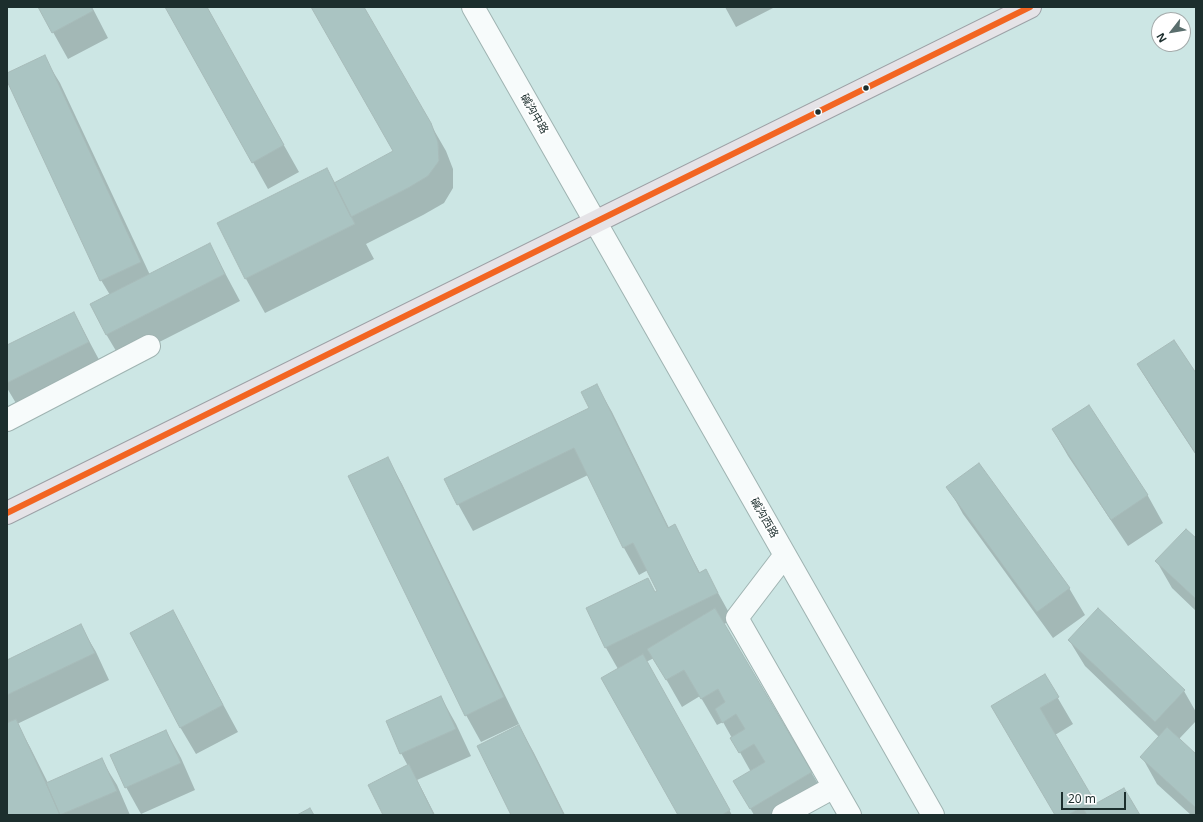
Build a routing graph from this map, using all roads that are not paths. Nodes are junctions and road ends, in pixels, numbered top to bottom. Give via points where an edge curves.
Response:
1 (474, 7) edge
2 (1030, 7) edge
3 (595, 222) junction
4 (149, 346) dead end
5 (7, 420) edge
6 (7, 513) edge
7 (785, 555) junction
8 (834, 786) junction
9 (783, 815) edge
10 (850, 815) edge
11 (933, 815) edge

1 - 3 street, 碱沟中路
2 - 3 main road
3 - 6 main road
3 - 7 street, 碱沟西路
4 - 5 street
7 - 8 street via 737,618
7 - 11 street, 碱沟西路
8 - 9 street
8 - 10 street

